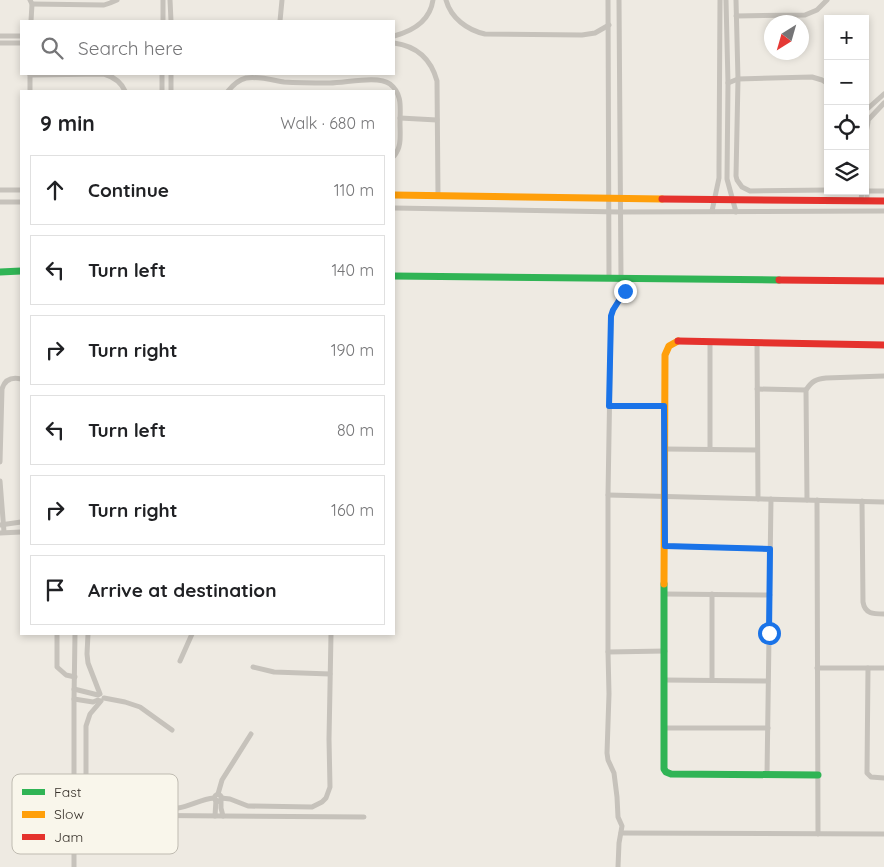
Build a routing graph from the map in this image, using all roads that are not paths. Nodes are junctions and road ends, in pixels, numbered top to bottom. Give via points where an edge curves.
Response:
1 (117, 0) edge
2 (163, 0) edge
3 (170, 0) edge
4 (282, 0) edge
5 (434, 0) edge
6 (446, 0) edge
7 (608, 0) edge
8 (619, 0) edge
9 (720, 0) edge
10 (726, 0) edge
11 (736, 0) edge
12 (827, 0) edge
13 (31, 2) edge
14 (736, 16) junction
15 (31, 20) edge
16 (163, 20) edge
17 (171, 20) edge
18 (282, 20) edge
19 (609, 25) junction
20 (0, 36) edge
21 (20, 36) edge
22 (395, 36) edge
23 (0, 42) edge
24 (20, 43) edge
25 (395, 44) edge
26 (720, 46) junction
27 (727, 47) junction
28 (727, 68) junction
29 (30, 75) edge
30 (107, 75) edge
31 (162, 75) edge
32 (171, 75) edge
33 (738, 79) junction
34 (824, 81) edge
35 (728, 83) junction
36 (30, 90) edge
37 (124, 90) edge
38 (162, 90) edge
39 (171, 90) edge
40 (229, 90) edge
41 (884, 94) edge
42 (884, 103) edge
43 (869, 108) edge
44 (609, 116) junction
45 (620, 116) junction
46 (400, 118) junction
47 (437, 120) junction
48 (869, 121) edge
49 (395, 154) edge
50 (0, 190) edge
51 (20, 190) edge
52 (824, 190) edge
53 (869, 191) edge
54 (884, 191) edge
55 (395, 195) edge
56 (438, 195) junction
57 (865, 195) edge
58 (609, 199) junction
59 (620, 199) junction
60 (714, 200) junction
61 (732, 200) junction
62 (864, 200) junction
63 (884, 201) edge
64 (0, 202) edge
65 (20, 202) edge
66 (395, 208) edge
67 (609, 211) junction
68 (884, 211) edge
69 (620, 212) junction
70 (712, 212) junction
71 (736, 212) junction
72 (20, 271) edge
73 (0, 272) edge
74 (395, 276) edge
75 (609, 278) junction
76 (624, 278) junction
77 (884, 281) edge
78 (710, 342) junction
79 (757, 343) junction
80 (884, 345) edge
81 (884, 376) edge
82 (20, 379) edge
83 (0, 380) edge
84 (7, 381) junction
85 (757, 389) junction
86 (806, 390) junction
87 (609, 406) junction
88 (664, 406) junction
89 (665, 449) junction
90 (710, 450) junction
91 (757, 450) junction
92 (0, 462) edge
93 (0, 481) edge
94 (608, 495) junction
95 (665, 497) junction
96 (758, 499) junction
97 (771, 499) junction
98 (807, 500) junction
99 (817, 500) junction
100 (862, 501) junction
101 (884, 502) edge
102 (20, 522) edge
103 (2, 525) edge
104 (2, 532) edge
105 (20, 532) edge
106 (665, 546) junction
107 (770, 549) junction
108 (664, 594) junction
109 (712, 594) junction
110 (770, 594) junction
111 (884, 614) edge
112 (57, 635) edge
113 (75, 635) edge
114 (88, 635) edge
115 (192, 635) edge
116 (331, 635) edge
117 (665, 651) junction
118 (608, 652) junction
119 (180, 661) dead end
120 (253, 666) dead end
121 (818, 668) junction
122 (868, 668) junction
123 (884, 668) edge
124 (330, 674) junction
125 (74, 677) junction
126 (664, 680) junction
127 (712, 680) junction
128 (768, 681) junction
129 (74, 689) junction
130 (100, 698) junction
131 (74, 699) junction
132 (664, 728) junction
133 (768, 728) junction
134 (172, 730) dead end
135 (251, 734) dead end
136 (74, 774) edge
137 (86, 774) edge
138 (767, 775) junction
139 (818, 775) junction
140 (884, 778) edge
141 (218, 798) junction
142 (178, 808) edge
143 (178, 816) edge
144 (215, 816) junction
145 (223, 816) junction
146 (364, 818) dead end
147 (621, 833) junction
148 (818, 834) junction
149 (884, 834) edge
150 (74, 854) edge
151 (74, 867) edge
152 (618, 867) edge

1 - 13 street via 104,5
2 - 16 street
3 - 17 street
4 - 18 street
5 - 22 street via 424,21 410,31
6 - 19 street via 459,22 485,34 582,36
7 - 19 street
8 - 45 street
9 - 26 street
10 - 27 street
11 - 14 street
12 - 14 street via 817,10 805,15
13 - 15 street
14 - 33 street
19 - 44 street
20 - 21 street
23 - 24 street
25 - 47 street via 416,50 431,66 436,81
26 - 27 street
26 - 60 street via 719,178
27 - 28 street
28 - 33 street
28 - 35 street
29 - 36 street
30 - 37 street via 118,81
31 - 38 street
32 - 39 street
33 - 34 street via 812,78
33 - 35 street
33 - 52 street via 736,176 739,184 750,191
35 - 61 street via 727,179
40 - 46 street via 239,80 247,78 311,83 381,80 389,83 399,96
41 - 43 street
42 - 48 street
44 - 45 street
44 - 58 street
45 - 59 street
46 - 47 street
46 - 49 street via 400,146
47 - 56 street
50 - 51 street
53 - 54 street
55 - 56 street
56 - 58 street
57 - 62 street
58 - 59 street
58 - 67 street
59 - 60 street
59 - 69 street
60 - 61 street
60 - 70 street
61 - 62 street
61 - 71 street
62 - 63 street
64 - 65 street
66 - 67 street
67 - 69 street
67 - 75 street
68 - 71 street
69 - 70 street
69 - 76 street
70 - 71 street
72 - 73 street
74 - 75 street
75 - 76 street
76 - 77 street
76 - 87 street via 625,291 611,316
78 - 79 street
78 - 88 street via 677,341 667,348
78 - 90 street
79 - 80 street
79 - 85 street
81 - 86 street via 818,379
82 - 84 street
83 - 84 street
84 - 92 street via 2,389
85 - 86 street
85 - 91 street
86 - 98 street
87 - 88 street
87 - 94 street
88 - 89 street
89 - 90 street
89 - 95 street
90 - 91 street
91 - 96 street
93 - 103 street
94 - 95 street
94 - 118 street
95 - 96 street
95 - 106 street
96 - 97 street
97 - 98 street
97 - 107 street
98 - 99 street
99 - 100 street
99 - 121 street
100 - 101 street
100 - 111 street via 863,602 870,614
102 - 103 street
103 - 104 street
104 - 105 street
106 - 107 street
106 - 108 street
107 - 110 street
108 - 109 street
108 - 117 street
109 - 110 street
109 - 127 street
110 - 128 street
112 - 125 street via 57,667
113 - 125 street
114 - 130 street via 88,663
115 - 119 street
116 - 124 street
117 - 118 street
117 - 126 street
118 - 147 street via 607,753 615,776
120 - 124 street via 274,672
121 - 122 street
121 - 139 street
122 - 123 street
122 - 140 street via 867,773 871,777
124 - 141 street via 330,787 326,798 312,807 248,806
125 - 129 street
126 - 127 street
126 - 132 street
127 - 128 street
128 - 133 street
129 - 130 street
129 - 131 street
130 - 131 street via 93,702
130 - 134 street via 140,707
130 - 137 street via 86,726
131 - 136 street
132 - 133 street
132 - 138 street via 664,769 668,773
133 - 138 street
135 - 141 street via 222,780
138 - 139 street
139 - 148 street
141 - 142 street
141 - 144 street
141 - 145 street
143 - 144 street
144 - 145 street
145 - 146 street
147 - 148 street
147 - 152 street
148 - 149 street
150 - 151 street

